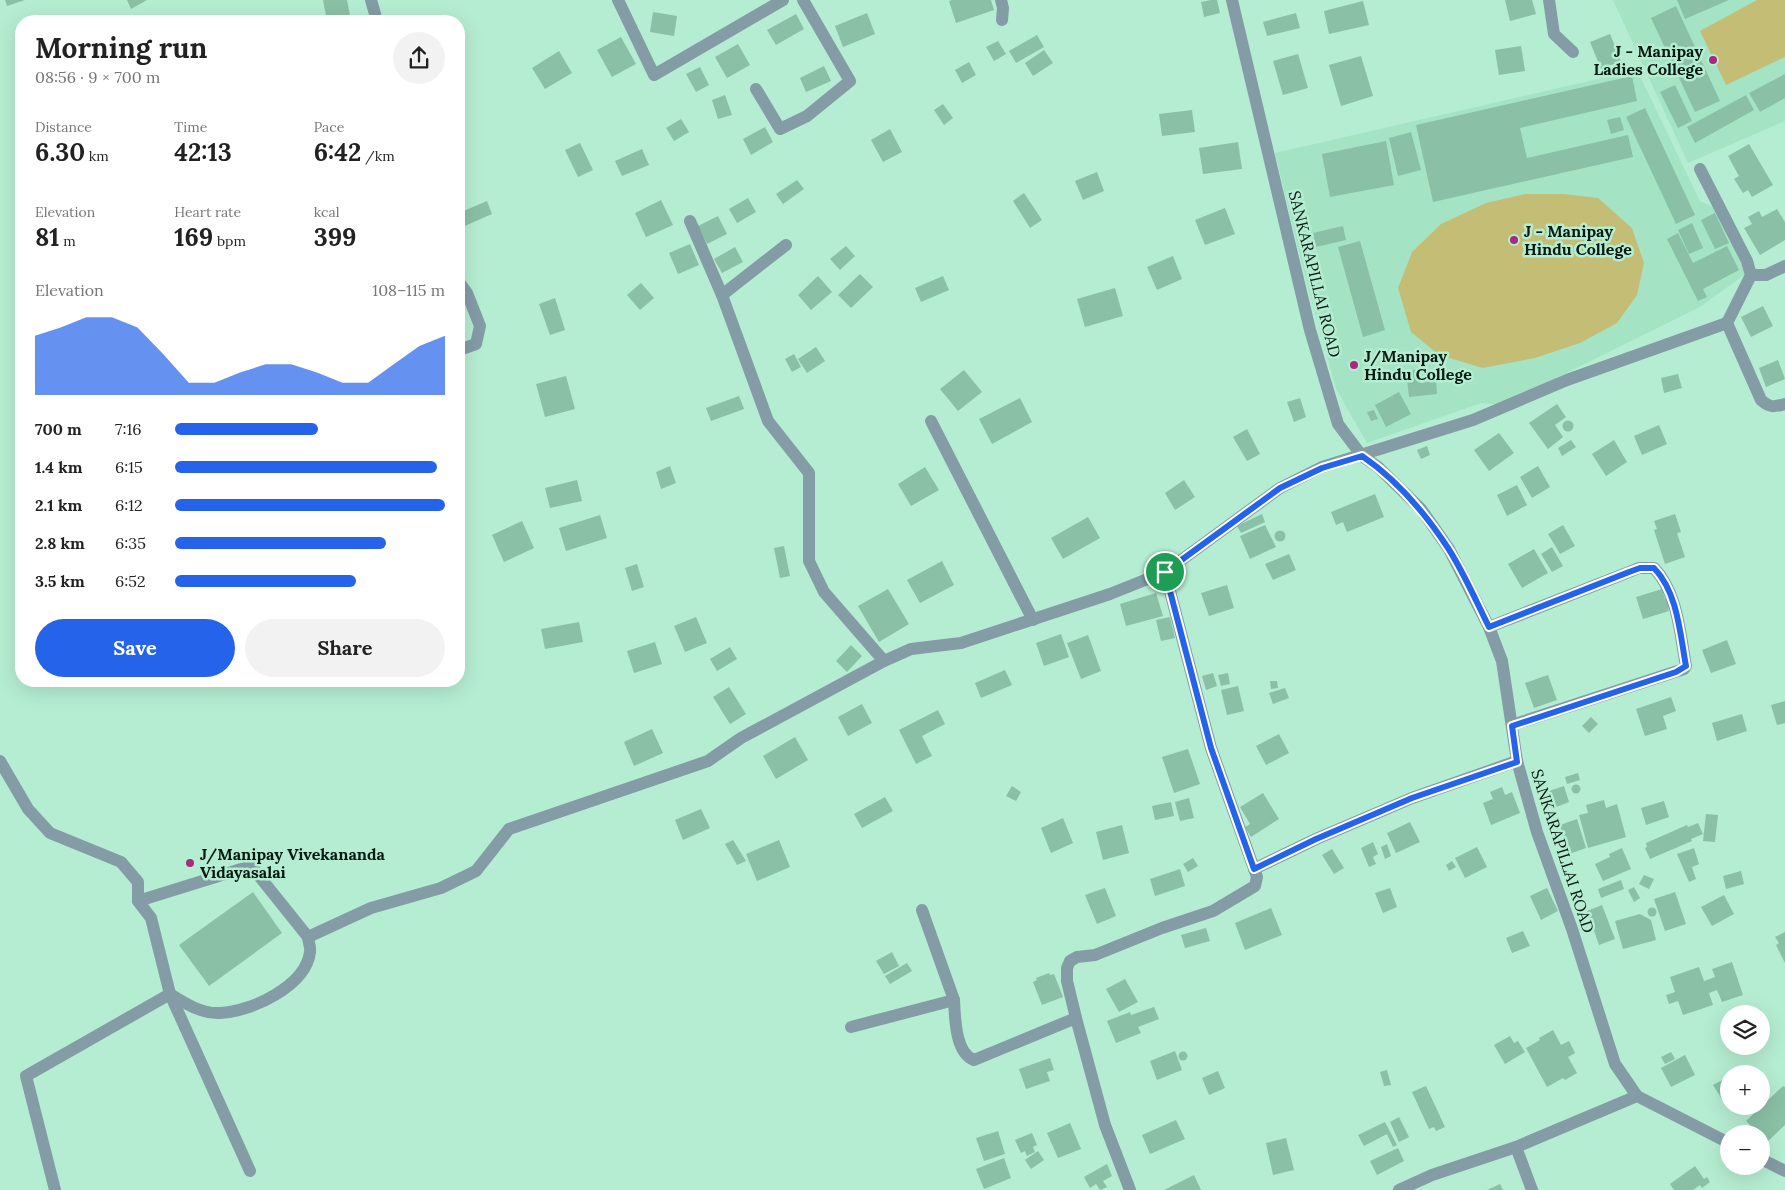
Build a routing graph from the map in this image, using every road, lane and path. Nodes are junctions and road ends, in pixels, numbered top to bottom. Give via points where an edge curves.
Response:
1 (371, 0) edge
2 (618, 0) edge
3 (783, 0) edge
4 (803, 0) edge
5 (1001, 0) edge
6 (1232, 0) edge
7 (1549, 0) edge
8 (375, 15) edge
9 (1002, 20) dead end
10 (1573, 52) dead end
11 (756, 89) dead end
12 (1700, 169) dead end
13 (690, 221) dead end
14 (786, 245) dead end
15 (1785, 266) edge
16 (1751, 275) junction
17 (465, 290) edge
18 (722, 295) junction
19 (1726, 323) junction
20 (465, 348) edge
21 (1785, 404) edge
22 (931, 421) dead end
23 (1362, 456) junction
24 (1165, 572) junction
25 (1033, 620) junction
26 (1489, 627) junction
27 (884, 661) junction
28 (1512, 726) junction
29 (0, 760) edge
30 (1517, 762) junction
31 (1254, 869) junction
32 (138, 901) junction
33 (922, 910) dead end
34 (308, 936) junction
35 (170, 994) junction
36 (954, 1000) junction
37 (1076, 1018) junction
38 (851, 1027) dead end
39 (1637, 1096) junction
40 (1720, 1138) edge
41 (1516, 1147) junction
42 (1770, 1164) edge
43 (250, 1171) dead end
44 (1785, 1171) edge
45 (54, 1190) edge
46 (1130, 1190) edge
47 (1399, 1190) edge
48 (1532, 1190) edge

1 - 8 street
2 - 3 street via 654,75
4 - 11 street via 850,82 807,116 780,129
5 - 9 street via 1004,8
6 - 23 street, SANKARAPILLAI ROAD via 1310,330 1338,424
7 - 10 street via 1554,34
12 - 16 street
13 - 18 street
14 - 18 street
15 - 16 street via 1766,275
16 - 19 street
17 - 20 street via 480,326 476,344
18 - 27 street via 768,421 809,473 809,561 824,592
19 - 21 street via 1762,400 1772,407
19 - 23 street via 1567,380 1473,420
22 - 25 street
23 - 24 street via 1322,468 1280,488
23 - 26 street, SANKARAPILLAI ROAD via 1378,467 1421,509 1449,549
24 - 25 street
24 - 31 street via 1211,748
25 - 27 street via 961,643 911,648
26 - 28 street, SANKARAPILLAI ROAD via 1502,661
26 - 28 street via 1629,572 1647,568 1654,568 1662,577 1676,614 1684,669
27 - 34 street via 741,738 708,761 509,829 476,871 441,888 372,908
28 - 30 street, SANKARAPILLAI ROAD
29 - 32 street via 28,810 50,833 122,862 138,882
30 - 31 street via 1412,798
30 - 39 street, SANKARAPILLAI ROAD via 1537,832 1615,1064
31 - 37 street via 1257,877 1255,886 1214,911 1095,955 1070,961 1067,981
32 - 34 street via 251,866
32 - 35 street via 151,918
33 - 36 street
34 - 35 street via 310,952 302,972 284,990 248,1008 220,1013 193,1008
35 - 43 street
35 - 45 street via 26,1076
36 - 37 street via 959,1040 968,1057 974,1060
36 - 38 street
37 - 46 street via 1105,1125
39 - 40 street, SANKARAPILLAI ROAD
39 - 41 street
41 - 47 street via 1432,1174
41 - 48 street
42 - 44 street

